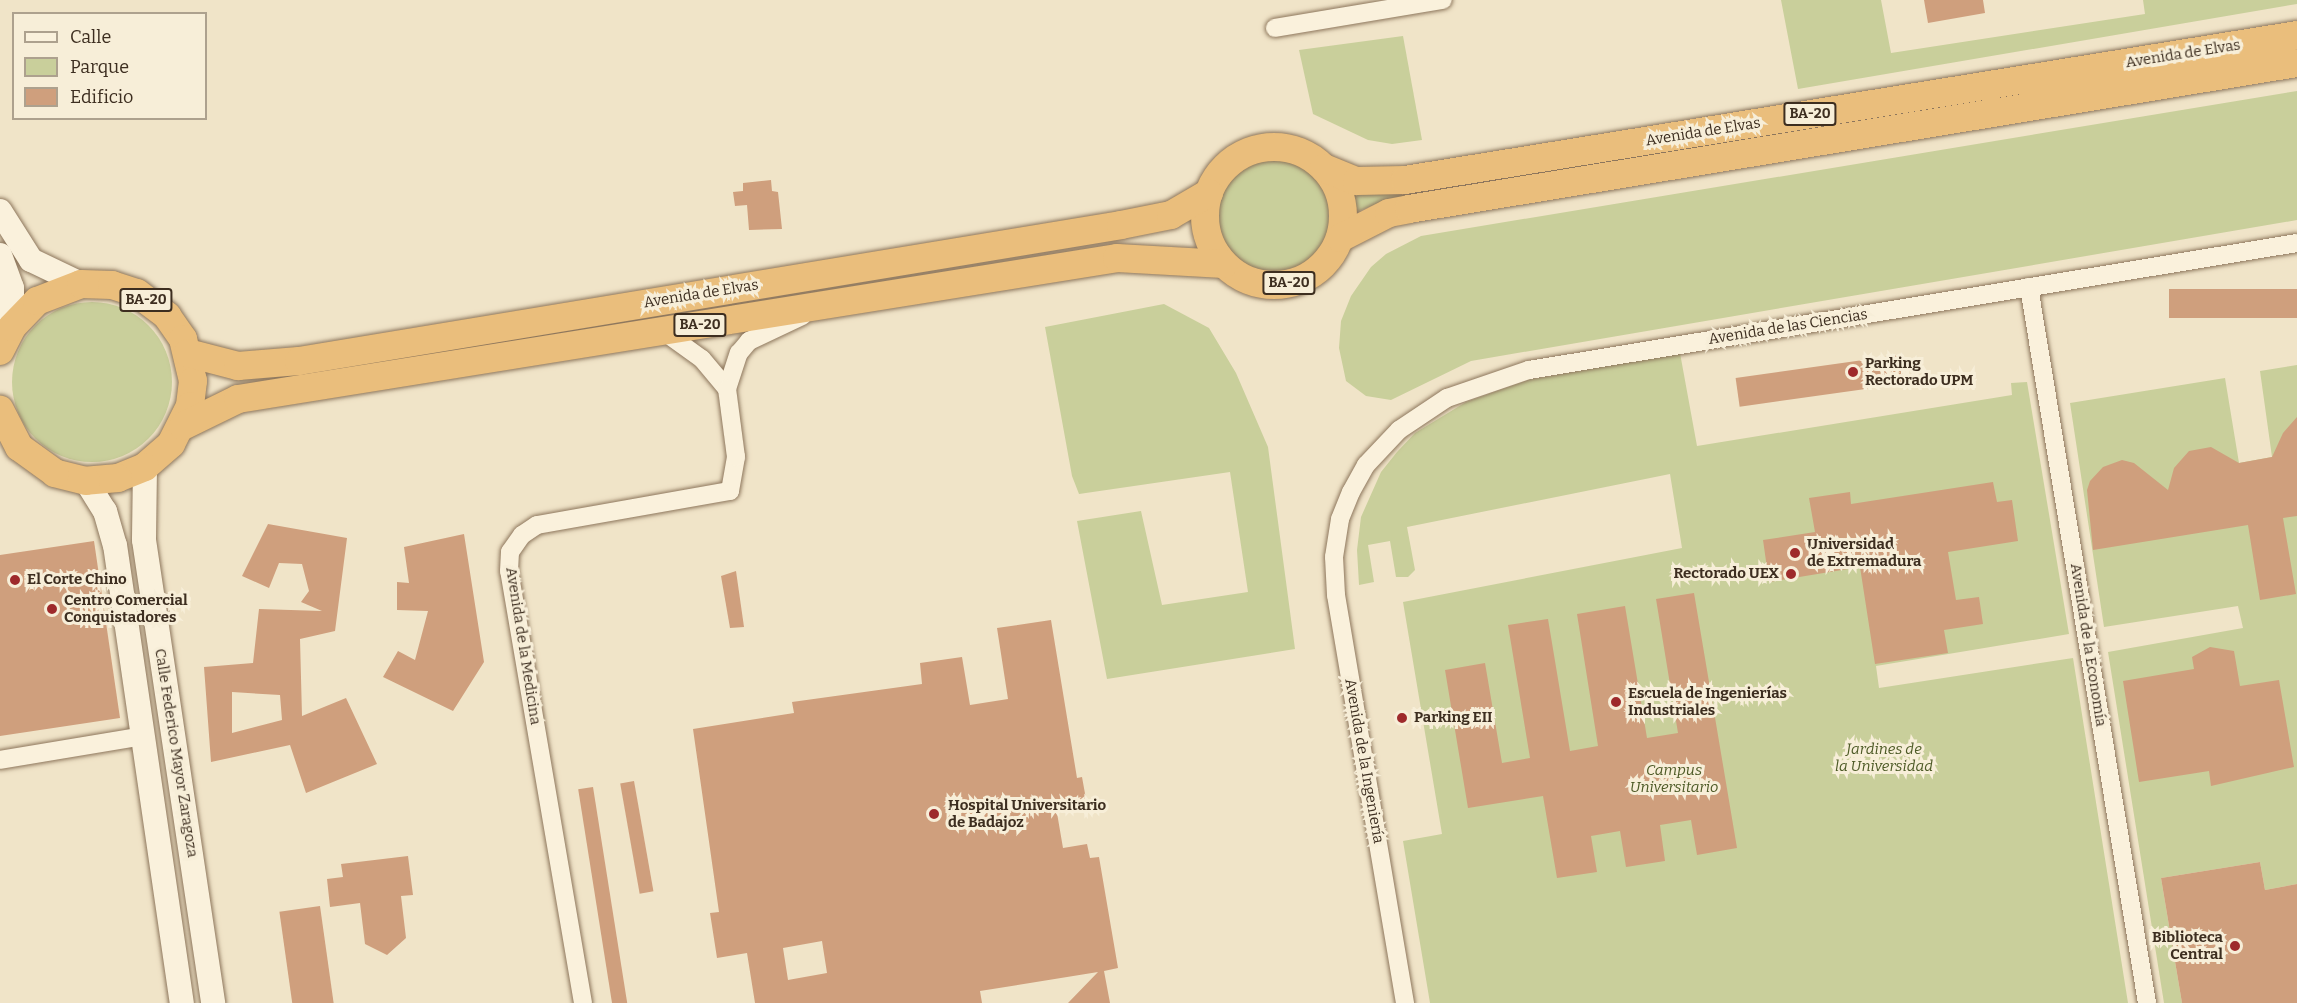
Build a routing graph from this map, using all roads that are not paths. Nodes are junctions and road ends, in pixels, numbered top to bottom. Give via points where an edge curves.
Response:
1 (1443, 0) edge
2 (1275, 28) dead end
3 (2297, 35) edge
4 (2297, 63) edge
5 (1324, 168) junction
6 (1209, 193) junction
7 (0, 212) edge
8 (1340, 238) junction
9 (2297, 243) edge
10 (0, 255) edge
11 (1224, 264) junction
12 (81, 285) junction
13 (2028, 287) junction
14 (822, 306) junction
15 (663, 331) junction
16 (6, 339) edge
17 (188, 353) junction
18 (727, 389) junction
19 (0, 410) edge
20 (183, 426) junction
21 (10, 446) edge
22 (145, 467) junction
23 (86, 481) junction
24 (1340, 519) joint
25 (143, 736) junction
26 (0, 760) edge
27 (182, 1003) edge
28 (213, 1003) edge
29 (583, 1003) edge
30 (1405, 1003) edge
31 (2146, 1003) edge

1 - 2 street
3 - 5 highway, Avenida de Elvas / BA-20 via 1405,180 1357,181
4 - 8 highway, Avenida de Elvas / BA-20 via 1409,209 1389,213
5 - 6 highway, BA-20 via 1291,149 1263,148 1235,159 1222,170
5 - 8 highway, BA-20 via 1342,201
6 - 11 highway, BA-20 via 1207,233
6 - 17 highway, Avenida de Elvas / BA-20 via 1171,216 316,358 238,366
7 - 12 main road via 31,260
8 - 11 highway, BA-20 via 1323,265 1290,283 1252,281
9 - 13 street, Avenida de las Ciencias
10 - 16 main road via 12,288
11 - 14 highway, Avenida de Elvas / BA-20 via 1118,258
12 - 16 highway, BA-20 via 37,301
12 - 17 highway, BA-20 via 112,285 137,293 167,316
13 - 24 street, Avenida de las Ciencias via 1529,370 1488,381 1447,398 1399,430 1366,465
13 - 31 street, Avenida de la Economía
14 - 15 highway, Avenida de Elvas / BA-20
14 - 18 street, Avenida de Elvas via 749,341 739,352
15 - 18 street, Avenida de Elvas via 702,359
15 - 20 highway, Avenida de Elvas / BA-20 via 237,399
17 - 20 highway, BA-20 via 193,381
18 - 29 street, Avenida de la Medicina via 736,457 730,491 537,525 522,535 510,552 509,571
19 - 21 highway, BA-20
20 - 22 highway, BA-20 via 171,444
21 - 23 highway, BA-20 via 55,473
22 - 23 highway, BA-20 via 118,478
22 - 28 main road, Calle Federico Mayor Zaragoza via 144,540
23 - 25 main road, Calle Federico Mayor Zaragoza via 111,528
24 - 30 street, Avenida de la Ingeniería via 1334,557 1336,595
25 - 26 street
25 - 27 main road, Calle Federico Mayor Zaragoza

